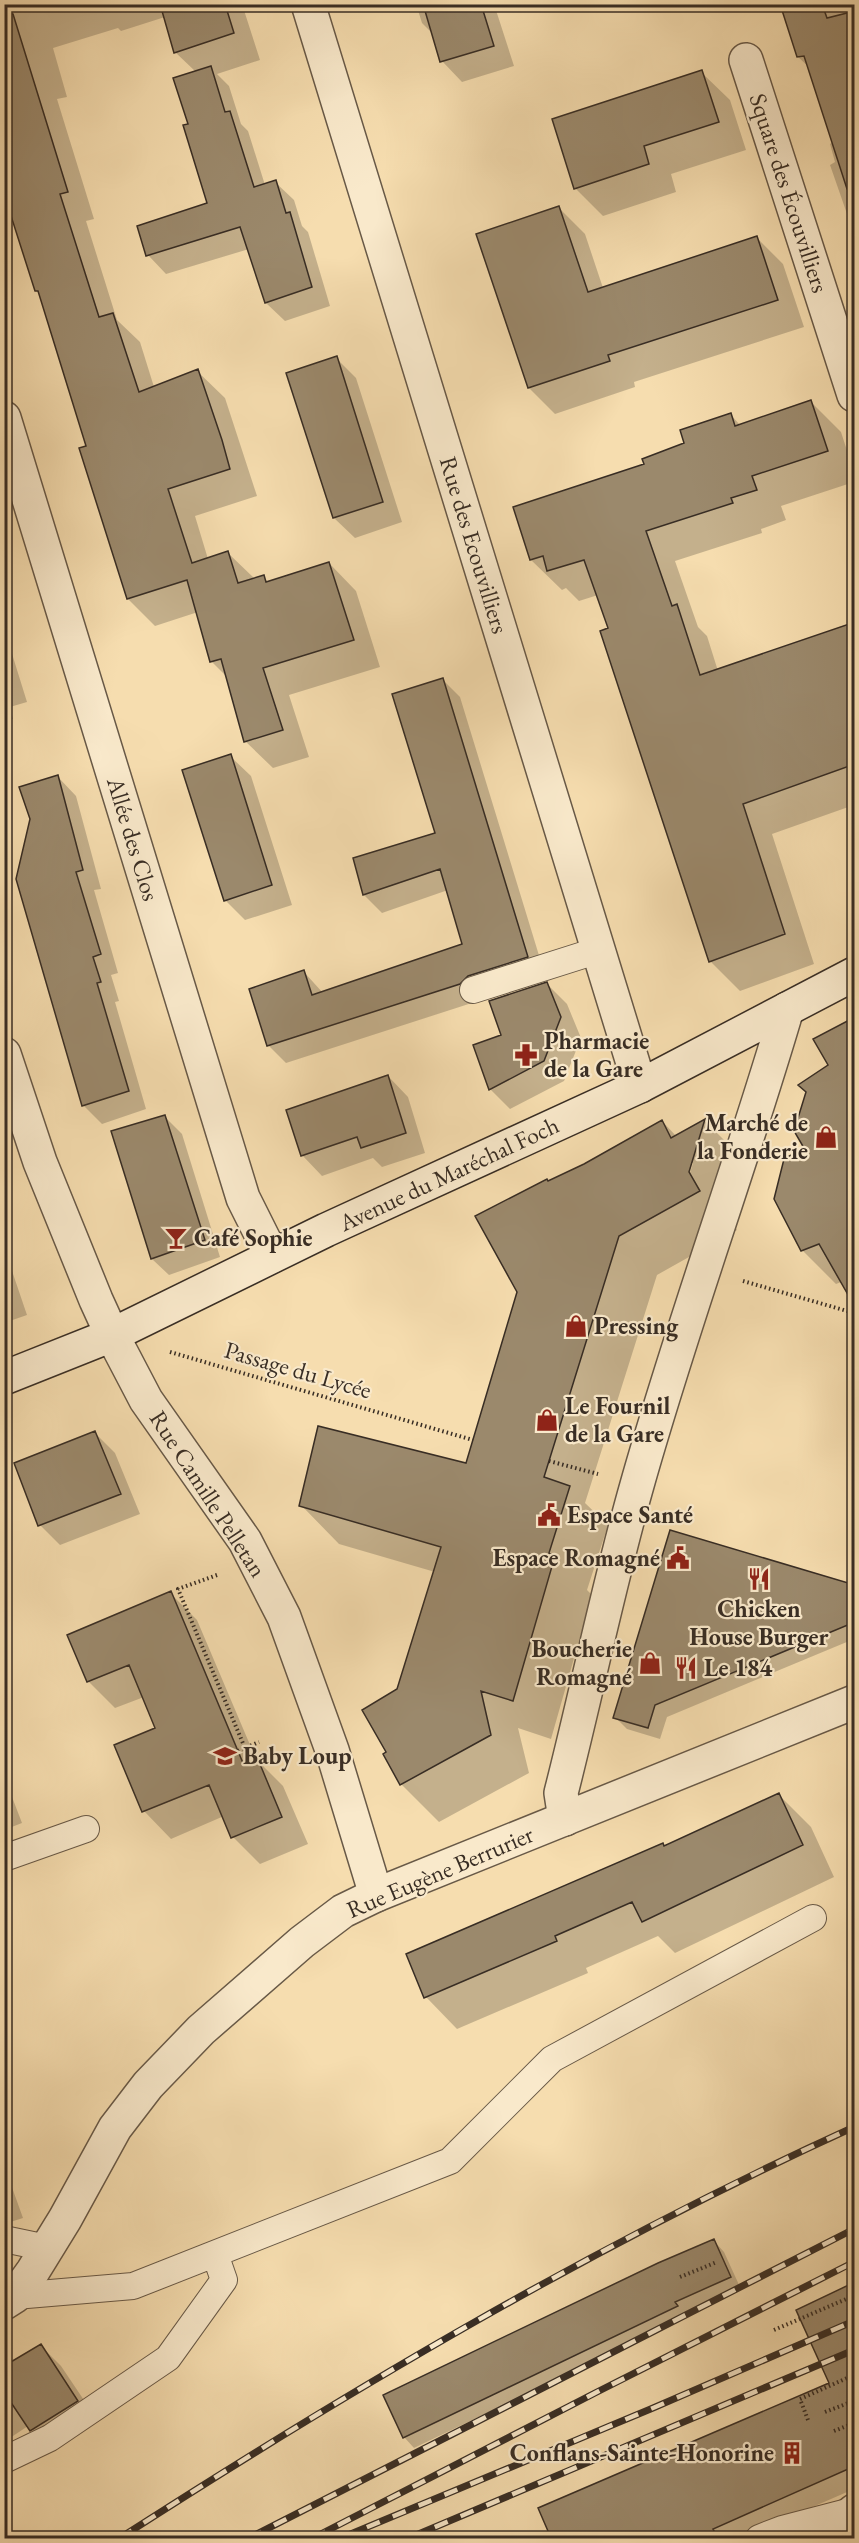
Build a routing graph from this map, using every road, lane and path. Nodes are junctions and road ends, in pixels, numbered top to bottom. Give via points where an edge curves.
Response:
1 (308, 4) edge
2 (746, 60) dead end
3 (855, 395) edge
4 (4, 418) edge
5 (599, 950) junction
6 (855, 974) edge
7 (473, 990) dead end
8 (787, 1010) junction
9 (4, 1054) edge
10 (640, 1086) junction
11 (272, 1256) junction
12 (703, 1269) junction
13 (855, 1313) edge
14 (112, 1335) junction
15 (4, 1378) edge
16 (473, 1440) dead end
17 (549, 1461) dead end
18 (637, 1486) junction
19 (254, 1561) junction
20 (855, 1702) edge
21 (259, 1742) dead end
22 (244, 1748) junction
23 (238, 1751) dead end
24 (250, 1760) dead end
25 (565, 1819) junction
26 (86, 1829) dead end
27 (4, 1858) edge
28 (376, 1895) junction
29 (813, 1918) dead end
30 (4, 2239) edge
31 (47, 2248) junction
32 (215, 2254) junction
33 (717, 2262) dead end
34 (680, 2277) dead end
35 (851, 2297) dead end
36 (10, 2300) edge
37 (774, 2330) dead end
38 (855, 2376) edge
39 (855, 2410) edge
40 (825, 2412) dead end
41 (808, 2420) dead end
42 (855, 2423) edge
43 (834, 2431) dead end
44 (4, 2460) edge
45 (855, 2511) edge
46 (759, 2538) edge
47 (822, 2538) edge

1 - 5 street, Rue des Ecouvilliers
2 - 3 street, Square des Écouvilliers
4 - 11 street, Allée des Clos via 243,1198
5 - 7 lane
5 - 10 street, Rue des Ecouvilliers
6 - 8 street, Avenue du Maréchal Foch
8 - 10 street, Avenue du Maréchal Foch
8 - 12 street
9 - 14 street, Rue Camille Pelletan via 40,1162
10 - 11 street, Avenue du Maréchal Foch
11 - 14 street, Avenue du Maréchal Foch
12 - 13 path
12 - 18 street
14 - 15 street, Avenue du Maréchal Foch
14 - 16 path, Passage du Lycée
14 - 19 street, Rue Camille Pelletan via 146,1400
17 - 18 path
18 - 25 street via 561,1793
19 - 22 path via 178,1589
19 - 28 street, Rue Camille Pelletan via 284,1617 332,1750
20 - 25 street, Rue Eugène Berrurier
21 - 22 path
22 - 23 path
22 - 24 path
25 - 28 street, Rue Eugène Berrurier
26 - 27 lane
28 - 31 street, Rue Eugène Berrurier via 344,1911 302,1942 201,2030 148,2085 115,2128
29 - 32 lane via 552,2059 450,2161
30 - 31 lane
31 - 36 street, Rue Eugène Berrurier
32 - 36 lane via 133,2286
32 - 44 lane via 224,2280 168,2358 50,2438
33 - 34 path
35 - 37 path
38 - 41 path via 800,2399
39 - 40 path via 851,2402
42 - 43 path
45 - 46 lane
45 - 47 street

